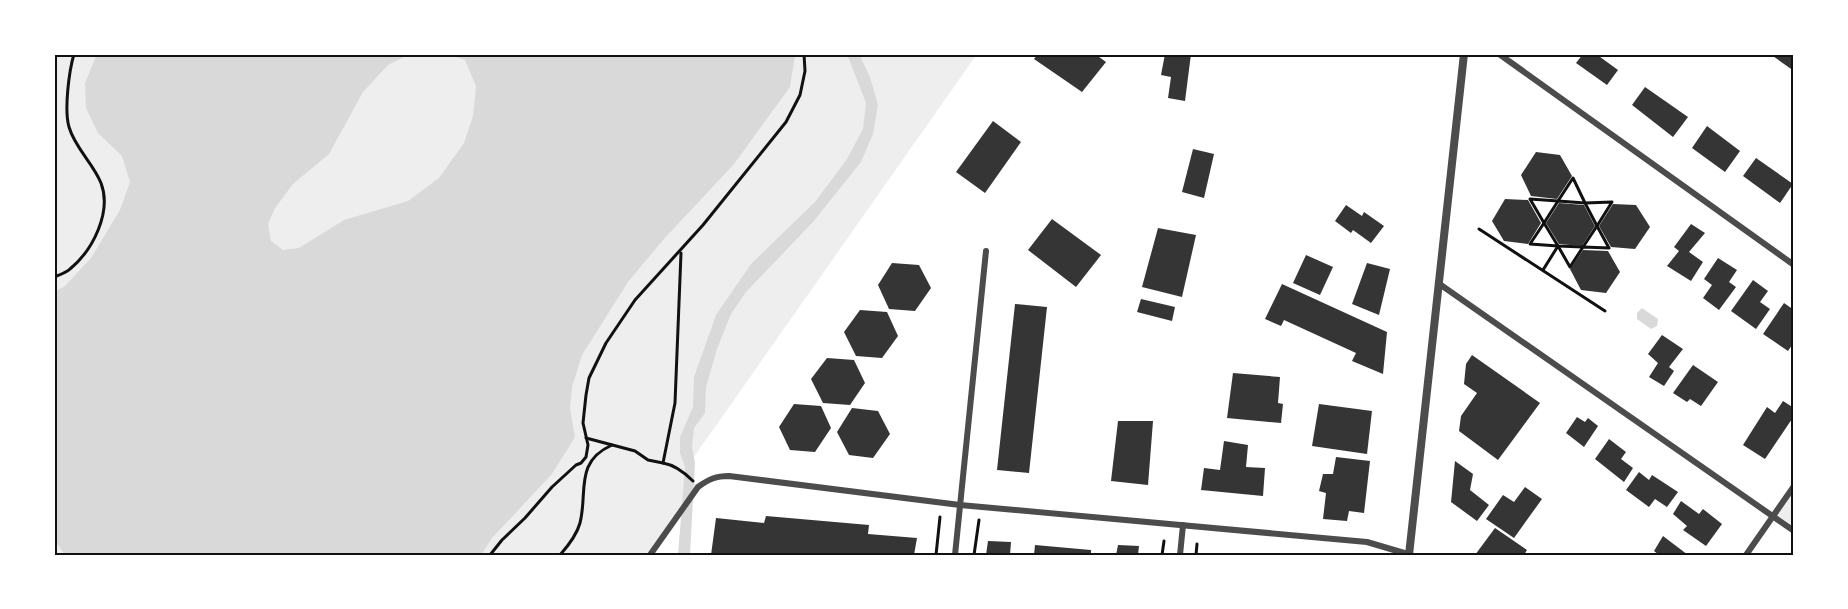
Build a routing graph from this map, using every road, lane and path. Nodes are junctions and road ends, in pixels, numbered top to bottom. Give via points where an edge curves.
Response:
1 (74, 54) edge
2 (804, 54) edge
3 (1464, 54) edge
4 (1499, 54) edge
5 (1558, 201) junction
6 (1585, 203) junction
7 (1544, 223) junction
8 (1597, 226) junction
9 (1479, 229) dead end
10 (1558, 246) junction
11 (1582, 247) junction
12 (986, 250) dead end
13 (681, 251) junction
14 (1794, 265) edge
15 (1542, 270) junction
16 (54, 277) edge
17 (1438, 283) junction
18 (1605, 311) dead end
19 (586, 438) junction
20 (612, 445) junction
21 (663, 464) junction
22 (1794, 486) edge
23 (698, 487) junction
24 (960, 505) junction
25 (1774, 516) junction
26 (940, 517) dead end
27 (979, 520) dead end
28 (1183, 525) junction
29 (1794, 531) edge
30 (1164, 541) dead end
31 (1197, 544) dead end
32 (490, 555) edge
33 (560, 555) edge
34 (650, 555) edge
35 (936, 555) edge
36 (955, 555) edge
37 (974, 555) edge
38 (1162, 555) edge
39 (1180, 555) edge
40 (1196, 555) edge
41 (1410, 555) edge
42 (1746, 555) edge

1 - 16 path via 67,118 101,184 105,205 101,224 88,249 68,271
2 - 13 path via 800,94 786,123
3 - 17 street
4 - 14 street
5 - 6 path
5 - 6 path via 1573,178
5 - 7 path
5 - 7 path via 1530,199
6 - 8 path
6 - 8 path via 1612,202
7 - 10 path
7 - 10 path via 1530,244
8 - 11 path
8 - 11 path via 1610,248
9 - 15 path
10 - 11 path
10 - 11 path via 1570,267
10 - 15 path
12 - 24 street
13 - 19 path via 635,300 596,361 583,412
13 - 21 path via 675,403
15 - 18 path
17 - 25 street
17 - 41 street
19 - 20 path
19 - 32 path via 586,457 552,487
20 - 21 path
20 - 33 path via 589,466 579,526
21 - 23 path via 684,472
22 - 25 street
23 - 24 street via 709,479 729,476
23 - 34 street
24 - 28 street
24 - 36 street
25 - 29 street
25 - 42 street
26 - 35 path
27 - 37 path
28 - 39 street
28 - 41 street via 1367,542
30 - 38 path
31 - 40 path

